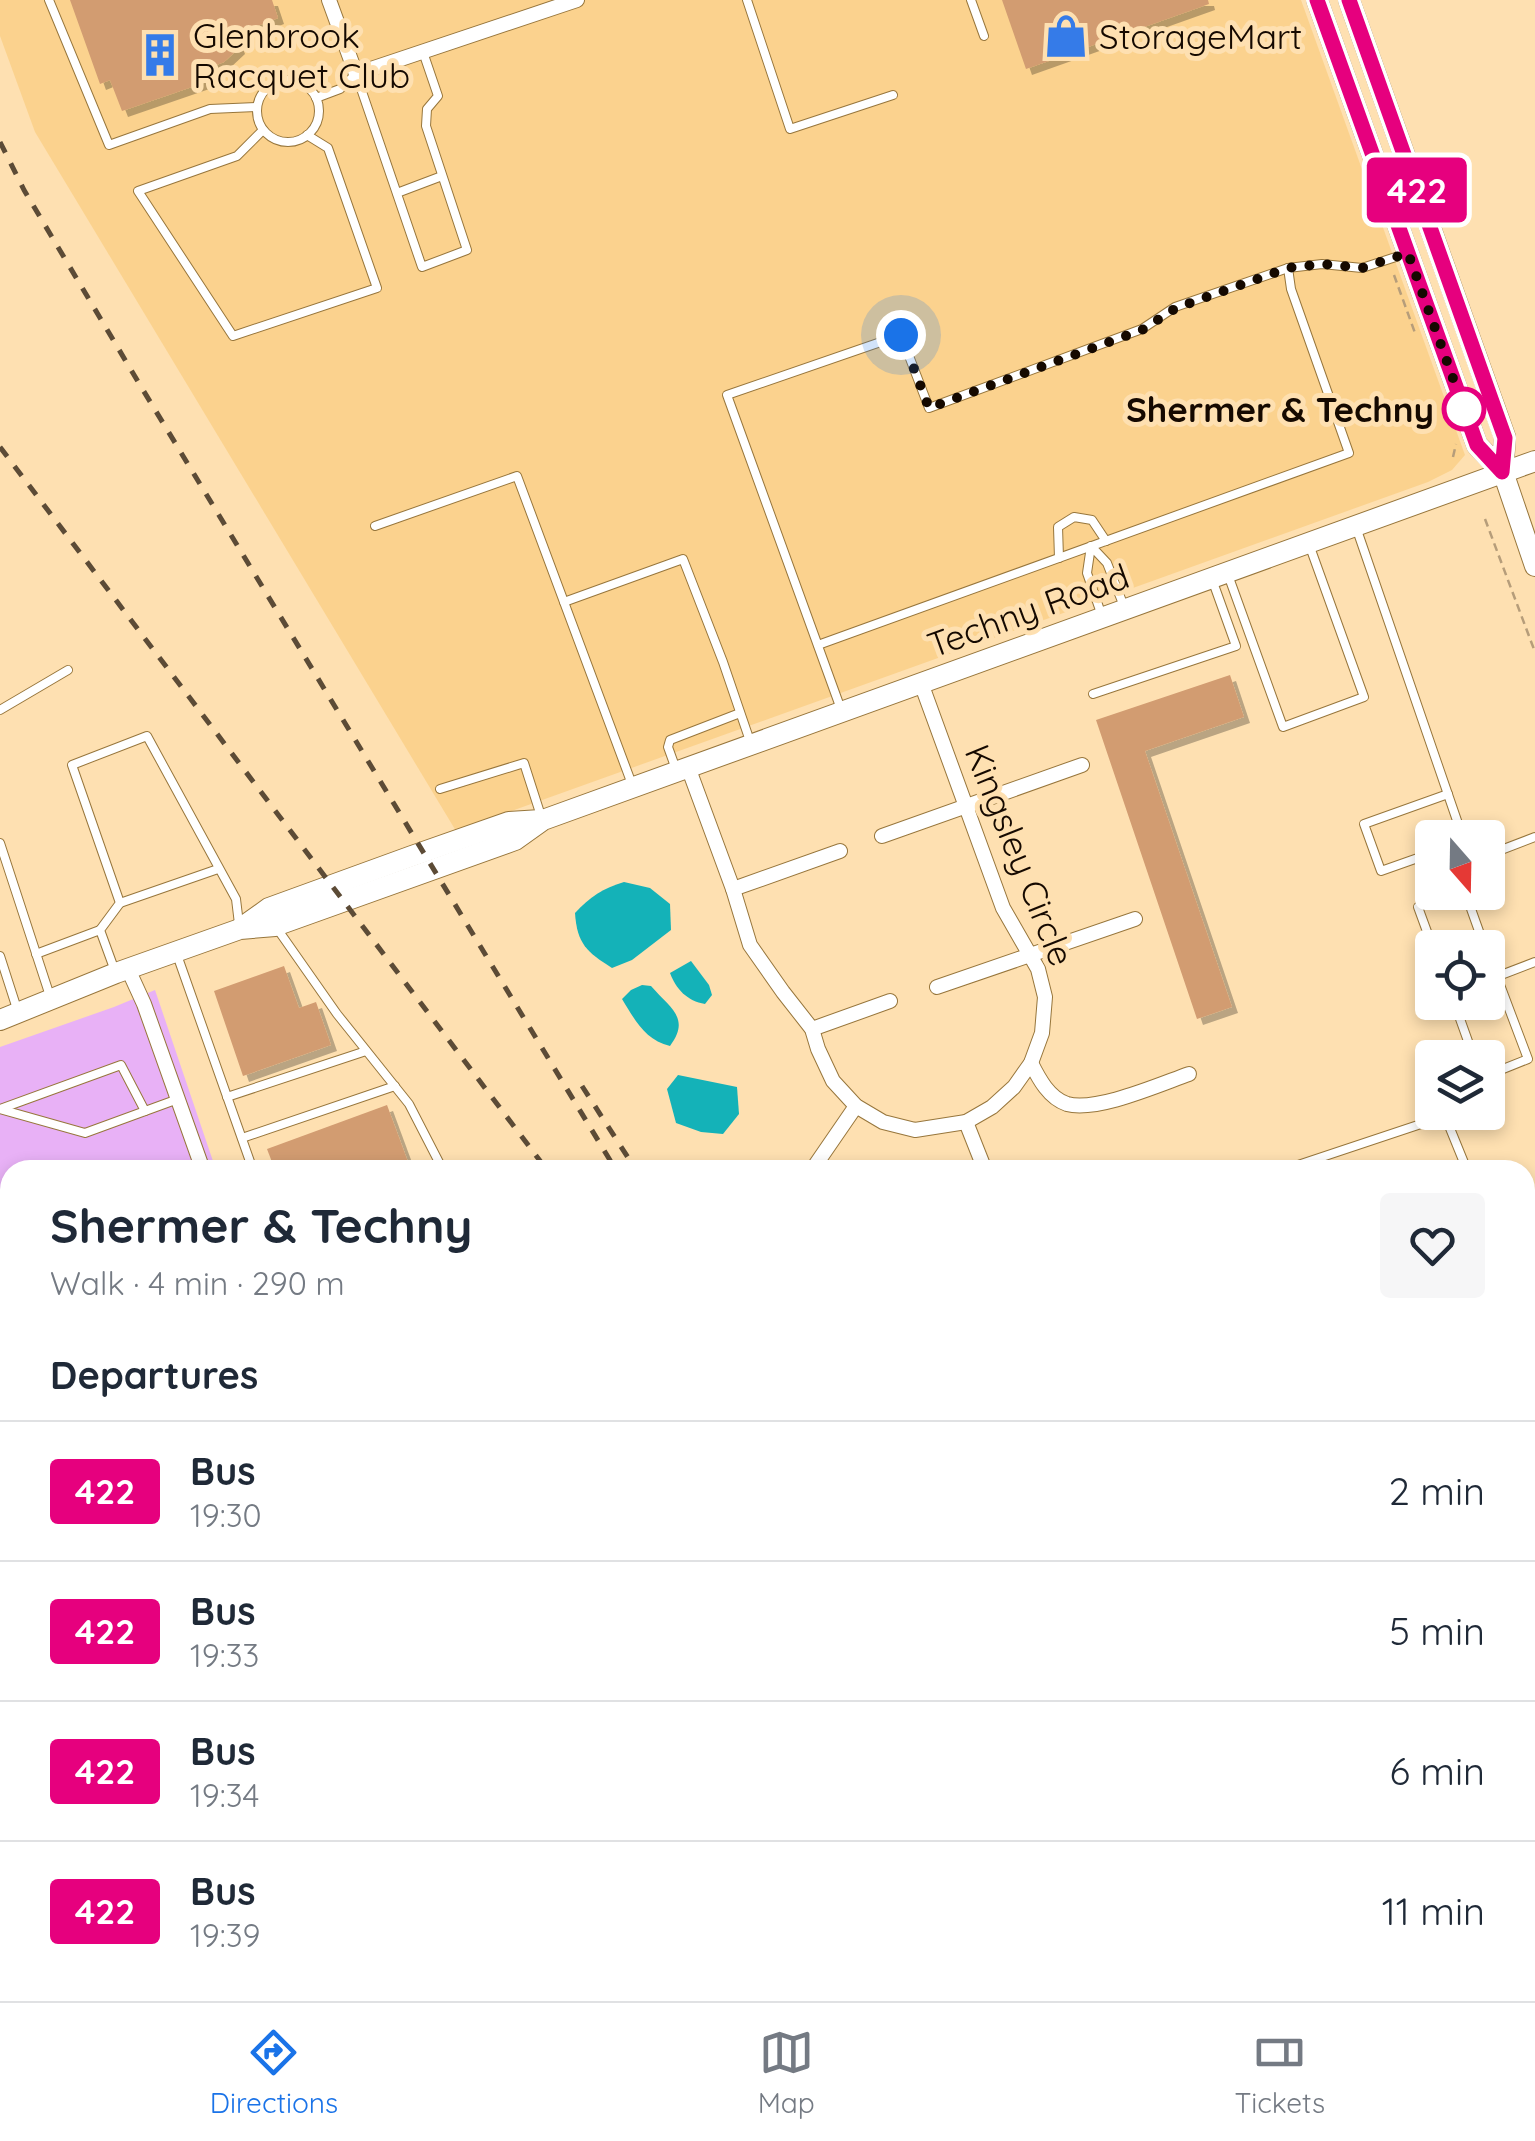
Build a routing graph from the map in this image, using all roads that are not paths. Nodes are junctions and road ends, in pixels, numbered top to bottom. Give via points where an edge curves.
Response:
1 (49, 0) edge
2 (329, 0) edge
3 (577, 0) edge
4 (746, 0) edge
5 (972, 0) edge
6 (1317, 0) edge
7 (1348, 0) edge
8 (984, 36) dead end
9 (423, 52) junction
10 (356, 74) junction
11 (894, 95) dead end
12 (316, 98) junction
13 (257, 107) junction
14 (263, 130) junction
15 (307, 135) junction
16 (442, 176) junction
17 (397, 193) junction
18 (1408, 253) junction
19 (1288, 268) junction
20 (1535, 461) edge
21 (1502, 472) junction
22 (375, 526) dead end
23 (1355, 526) junction
24 (1106, 541) junction
25 (1308, 542) junction
26 (1091, 546) junction
27 (1059, 558) junction
28 (1535, 566) edge
29 (1219, 575) junction
30 (564, 602) junction
31 (1126, 609) junction
32 (1102, 617) junction
33 (818, 645) junction
34 (68, 670) dead end
35 (922, 683) junction
36 (1092, 694) dead end
37 (0, 710) edge
38 (842, 712) junction
39 (740, 713) junction
40 (751, 744) junction
41 (1082, 764) dead end
42 (682, 770) junction
43 (633, 787) junction
44 (440, 789) dead end
45 (1448, 794) junction
46 (965, 806) junction
47 (543, 820) junction
48 (1457, 820) edge
49 (882, 836) dead end
50 (1535, 837) edge
51 (0, 843) edge
52 (1505, 849) edge
53 (840, 851) dead end
54 (1415, 858) edge
55 (218, 869) junction
56 (733, 889) junction
57 (120, 904) junction
58 (1134, 919) dead end
59 (275, 926) junction
60 (240, 929) junction
61 (100, 930) junction
62 (176, 952) junction
63 (36, 954) junction
64 (1030, 955) junction
65 (0, 956) edge
66 (1535, 962) edge
67 (122, 971) junction
68 (1505, 973) edge
69 (937, 987) dead end
70 (51, 1001) junction
71 (890, 1001) dead end
72 (1505, 1007) edge
73 (9, 1016) edge
74 (812, 1028) junction
75 (366, 1050) junction
76 (1031, 1063) junction
77 (1505, 1068) edge
78 (1190, 1074) dead end
79 (395, 1086) junction
80 (228, 1097) junction
81 (178, 1099) junction
82 (856, 1106) junction
83 (146, 1111) junction
84 (966, 1122) junction
85 (242, 1138) junction
86 (200, 1160) edge
87 (250, 1160) edge
88 (438, 1160) edge
89 (819, 1160) edge
90 (981, 1160) edge
91 (1314, 1160) edge
92 (1463, 1160) edge

1 - 13 lane via 109,146 210,110
2 - 10 street
3 - 9 street
4 - 11 lane via 790,129
5 - 8 lane
6 - 18 main road
7 - 21 main road via 1505,438
9 - 10 street
9 - 16 lane via 438,96 427,109 426,126
10 - 12 lane
10 - 17 lane
12 - 13 lane via 306,86 284,80 268,86
12 - 15 lane via 319,114
13 - 14 lane
14 - 15 lane via 284,142
14 - 15 lane via 237,156 138,191 233,336 377,288 328,148
16 - 17 lane
16 - 17 lane via 467,250 422,267
18 - 19 lane via 1362,268
18 - 21 main road via 1477,445
19 - 24 lane via 1348,453
19 - 33 lane via 929,408 901,335 727,395
20 - 21 main road, Techny Road
21 - 23 main road, Techny Road
21 - 28 main road
22 - 30 lane via 517,476
23 - 25 main road, Techny Road
23 - 45 lane
24 - 26 lane
24 - 27 lane via 1092,520 1074,517 1058,527
25 - 29 main road, Techny Road
25 - 29 lane via 1364,697 1283,727
26 - 27 lane
26 - 31 lane via 1107,563
26 - 32 lane via 1087,573
27 - 33 lane
29 - 31 main road, Techny Road
29 - 36 lane via 1236,646
30 - 39 lane via 683,559
30 - 43 lane
31 - 32 main road, Techny Road
32 - 35 main road, Techny Road
33 - 38 lane
34 - 37 lane
35 - 38 main road, Techny Road
35 - 46 street, Kingsley Circle
38 - 40 main road, Techny Road
39 - 40 lane
39 - 42 lane via 670,740
40 - 42 main road, Techny Road
41 - 46 street
42 - 43 main road, Techny Road
42 - 56 street, Kingsley Circle
43 - 47 main road, Techny Road
44 - 47 lane via 524,763
45 - 48 lane
45 - 54 lane via 1364,824 1380,871
46 - 49 street
46 - 64 street, Kingsley Circle via 1003,908
47 - 59 main road, Techny Road via 515,840
47 - 60 main road, Techny Road via 509,822 396,862 269,908
50 - 52 lane
51 - 63 lane
53 - 56 street
55 - 57 lane
55 - 57 lane via 147,736 72,764
55 - 60 lane via 236,899
56 - 74 street, Kingsley Circle via 750,944
57 - 61 lane
58 - 64 street
59 - 60 main road, Techny Road
59 - 75 lane
60 - 62 main road, Techny Road
61 - 63 lane
61 - 67 lane
62 - 67 main road, Techny Road
62 - 80 lane
63 - 70 lane
64 - 69 street
64 - 76 street, Kingsley Circle via 1046,997
65 - 73 lane
66 - 68 lane
67 - 70 main road, Techny Road
67 - 81 street via 144,1004
70 - 73 main road, Techny Road
71 - 74 street
72 - 77 lane via 1528,1059
74 - 82 street, Kingsley Circle via 833,1081
75 - 79 lane
75 - 80 lane
76 - 78 street via 1043,1087 1064,1103 1091,1106
76 - 84 street, Kingsley Circle via 992,1108
79 - 85 lane
79 - 88 lane
80 - 85 lane
81 - 83 lane
81 - 86 street
82 - 84 street, Kingsley Circle via 915,1130
82 - 89 street
83 - 83 lane via 86,1133 0,1109 121,1065
84 - 90 street
85 - 87 lane
91 - 92 lane via 1445,1116

